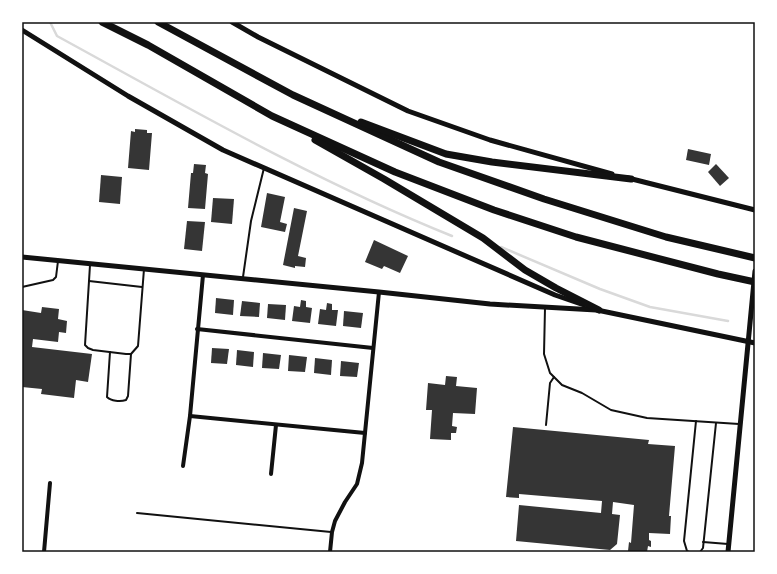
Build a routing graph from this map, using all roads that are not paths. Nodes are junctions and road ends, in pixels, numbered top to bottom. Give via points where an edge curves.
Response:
1 (102, 22) edge
2 (158, 22) edge
3 (232, 22) edge
4 (22, 30) edge
5 (293, 95) junction
6 (272, 116) junction
7 (264, 168) junction
8 (631, 179) junction
9 (755, 210) edge
10 (22, 257) edge
11 (755, 258) edge
12 (58, 261) junction
13 (91, 264) junction
14 (144, 269) junction
15 (755, 271) edge
16 (203, 275) junction
17 (243, 279) junction
18 (89, 281) junction
19 (755, 282) edge
20 (22, 287) edge
21 (142, 287) junction
22 (379, 292) junction
23 (546, 307) junction
24 (599, 310) junction
25 (197, 329) junction
26 (749, 341) junction
27 (755, 342) edge
28 (373, 348) junction
29 (110, 352) junction
30 (131, 354) junction
31 (554, 377) junction
32 (190, 416) junction
33 (696, 421) junction
34 (716, 423) junction
35 (276, 425) junction
36 (741, 425) junction
37 (546, 426) dead end
38 (364, 433) junction
39 (183, 466) dead end
40 (271, 474) dead end
41 (50, 484) dead end
42 (137, 514) dead end
43 (332, 532) junction
44 (703, 542) junction
45 (729, 544) junction
46 (44, 552) edge
47 (330, 552) edge
48 (689, 552) edge
49 (700, 552) edge
50 (728, 552) edge

1 - 6 highway via 148,45
2 - 5 highway
3 - 8 street via 408,111 490,140
4 - 7 street via 128,96 223,150
5 - 8 highway via 446,154
5 - 11 highway via 438,162 552,202 666,237
6 - 19 highway via 395,172 494,210 576,237
6 - 24 highway via 436,209 483,238 525,270
7 - 17 lane via 251,221
7 - 24 street via 554,295
8 - 9 street
10 - 12 street
12 - 13 street
12 - 20 lane via 56,277 53,280
13 - 14 street
13 - 18 lane
14 - 16 street
14 - 21 lane
15 - 26 street
16 - 17 street
16 - 25 street
17 - 22 street
18 - 21 lane
18 - 29 lane via 85,345 93,350
21 - 30 lane via 138,346
22 - 23 street via 490,304
22 - 28 street
23 - 24 street
23 - 31 lane via 544,354 550,373
24 - 26 street
25 - 28 street
25 - 32 street
26 - 27 street
26 - 36 street
28 - 38 street
29 - 30 lane
29 - 30 lane via 107,397 111,400 123,401 128,396
31 - 33 lane via 562,385 611,410 647,418
31 - 37 lane via 550,383
32 - 35 street
32 - 39 street
33 - 34 lane
33 - 48 lane via 684,541
34 - 36 lane
34 - 44 lane
35 - 38 street
35 - 40 street
36 - 45 street
38 - 43 street via 360,476 340,511
41 - 46 street
42 - 43 lane
43 - 47 street
44 - 45 lane
44 - 49 lane
45 - 50 street

